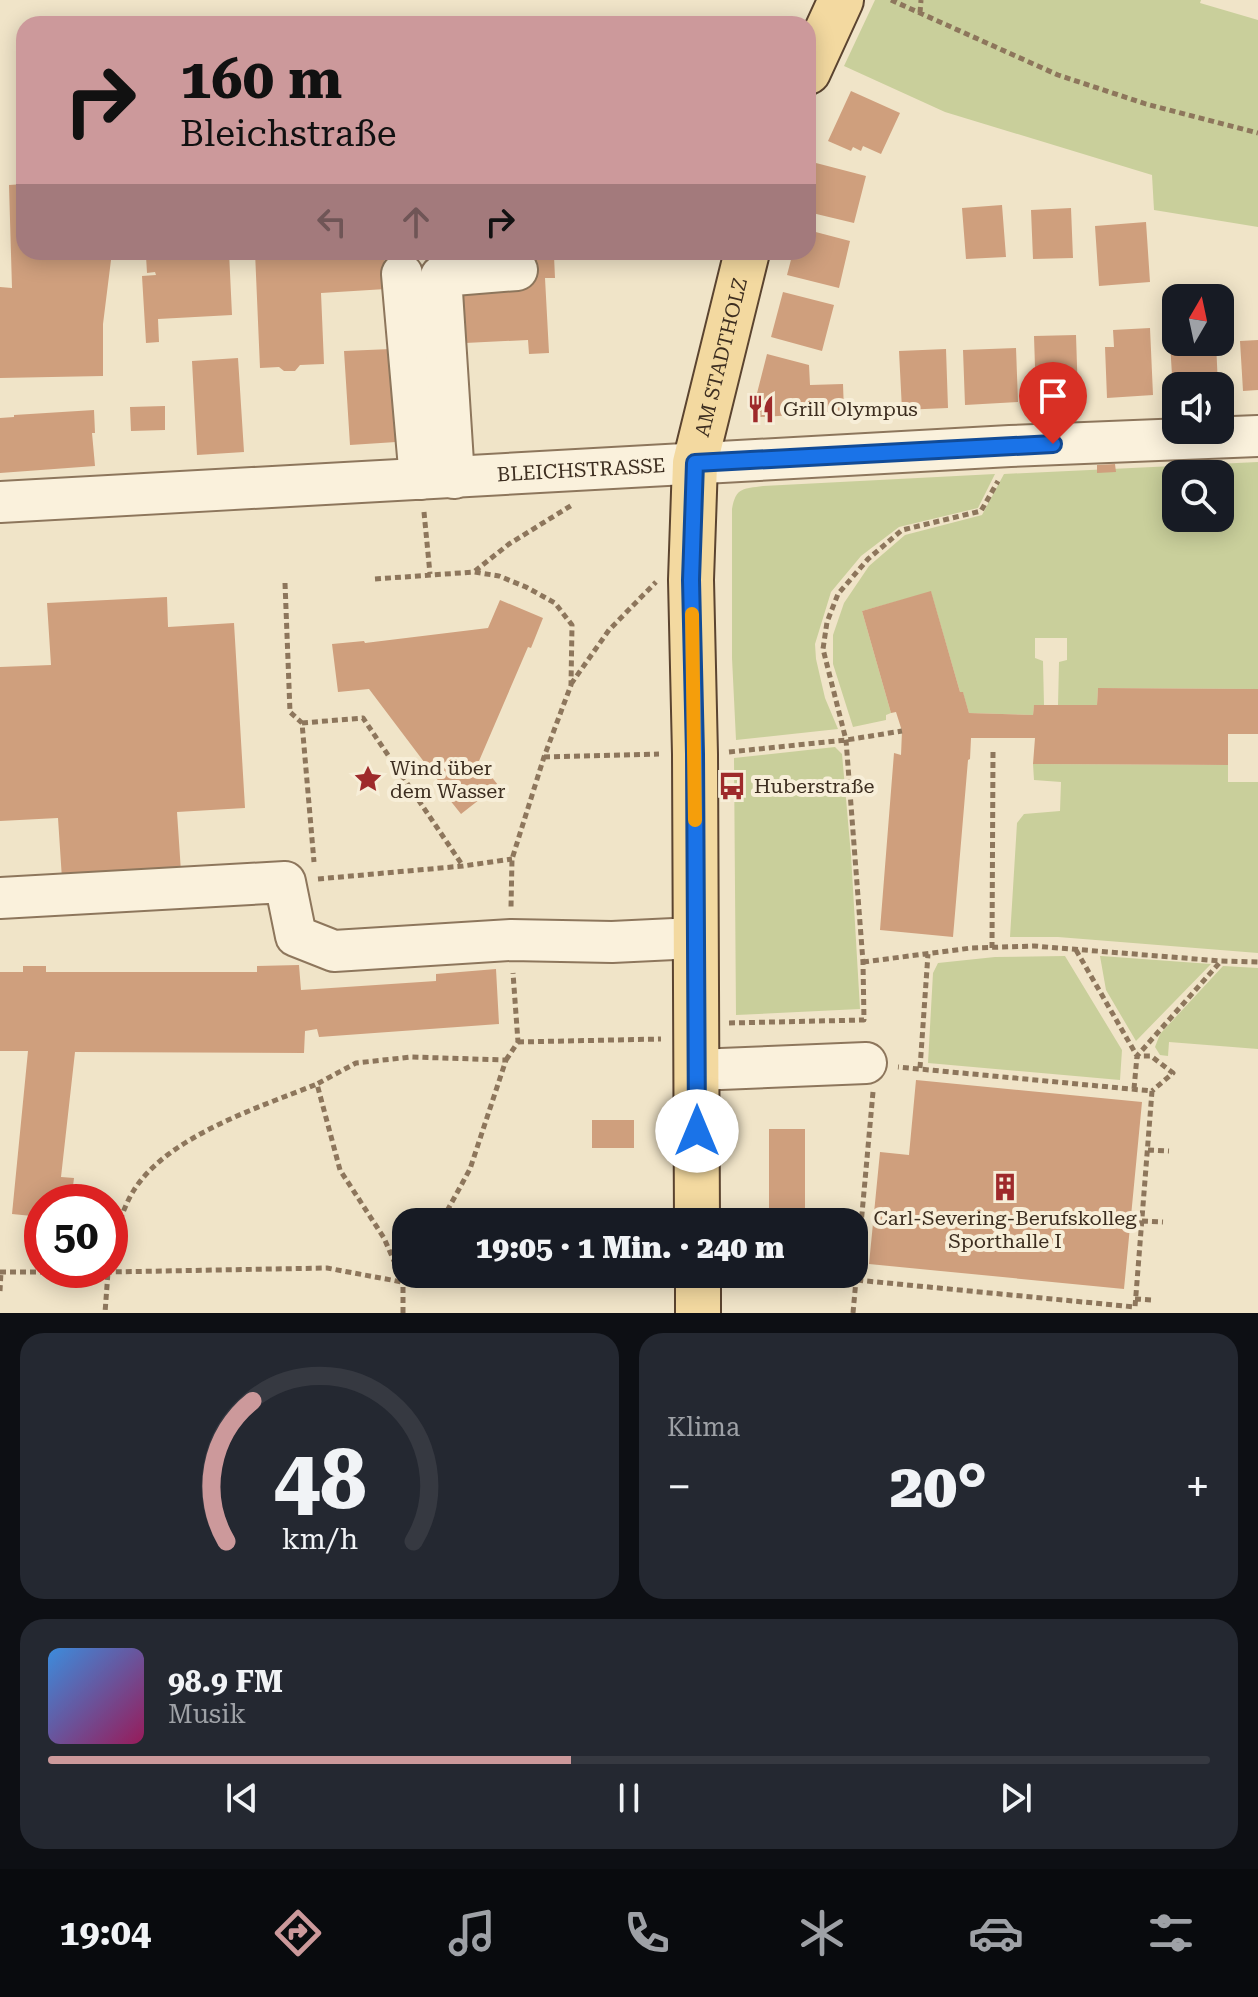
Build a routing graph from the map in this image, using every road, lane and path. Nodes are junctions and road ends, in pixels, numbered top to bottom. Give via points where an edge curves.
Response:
1 (841, 0) edge
2 (891, 0) edge
3 (921, 0) edge
4 (920, 13) junction
5 (816, 55) edge
6 (1258, 133) edge
7 (745, 260) edge
8 (517, 270) dead end
9 (402, 274) dead end
10 (1258, 436) edge
11 (1010, 446) junction
12 (695, 463) junction
13 (603, 469) junction
14 (437, 478) junction
15 (0, 502) edge
16 (474, 572) junction
17 (430, 574) junction
18 (375, 579) dead end
19 (691, 580) junction
20 (285, 583) dead end
21 (571, 685) junction
22 (302, 723) junction
23 (993, 752) dead end
24 (463, 866) junction
25 (300, 880) junction
26 (0, 898) edge
27 (695, 938) junction
28 (992, 948) junction
29 (1075, 949) junction
30 (928, 954) junction
31 (1221, 961) junction
32 (863, 962) junction
33 (1258, 962) edge
34 (518, 1042) dead end
35 (696, 1044) junction
36 (1137, 1056) junction
37 (866, 1063) junction
38 (920, 1069) junction
39 (317, 1084) junction
40 (1134, 1089) junction
41 (1152, 1091) junction
42 (1148, 1150) junction
43 (1169, 1151) dead end
44 (128, 1202) edge
45 (449, 1208) edge
46 (697, 1208) edge
47 (863, 1208) edge
48 (1142, 1221) junction
49 (1163, 1222) dead end
50 (392, 1257) edge
51 (128, 1271) edge
52 (0, 1272) edge
53 (24, 1272) edge
54 (392, 1280) edge
55 (868, 1281) edge
56 (107, 1288) edge
57 (403, 1288) edge
58 (698, 1288) edge
59 (855, 1288) edge
60 (0, 1291) edge
61 (1135, 1299) junction
62 (1152, 1300) dead end
63 (1134, 1310) edge
64 (105, 1313) edge
65 (403, 1313) edge
66 (698, 1313) edge
67 (853, 1313) edge

1 - 5 main road
2 - 4 path
3 - 4 path
4 - 6 path via 1058,75
7 - 12 main road, AM STADTHOLZ
8 - 14 street via 441,276
9 - 14 street
10 - 11 street, BLEICHSTRASSE
11 - 12 street, BLEICHSTRASSE
11 - 32 path via 981,511 902,530 838,594 827,622 823,649 846,740
12 - 13 street, BLEICHSTRASSE
12 - 19 main road
13 - 14 street, BLEICHSTRASSE
13 - 16 path via 603,485
14 - 15 street, BLEICHSTRASSE
14 - 17 path
16 - 17 path
16 - 21 path via 499,576 555,603 572,625
17 - 18 path
19 - 21 path via 657,581 609,630
19 - 27 main road
20 - 22 path via 290,712
21 - 24 path via 512,859
22 - 24 path via 363,718
22 - 25 path
23 - 28 path
24 - 25 path
25 - 26 street
25 - 27 street via 296,936 334,951 511,940
27 - 35 main road
28 - 29 path
28 - 30 path
29 - 31 path
29 - 36 path
30 - 32 path
30 - 38 path
31 - 33 path
31 - 36 path
32 - 35 path via 864,1020
34 - 35 path
35 - 37 street
35 - 46 main road
36 - 40 path
36 - 41 path via 1151,1056 1173,1073
37 - 38 path
37 - 47 path via 874,1095
38 - 40 path
39 - 44 path via 188,1141 155,1165
39 - 45 path via 356,1063 411,1057 506,1060 470,1169
39 - 50 path via 340,1170
40 - 41 path
41 - 42 path
42 - 43 path
42 - 48 path
48 - 49 path
48 - 61 path
51 - 54 path via 327,1268
52 - 53 path
52 - 60 path
55 - 63 path
56 - 64 path
57 - 65 path
58 - 66 main road
59 - 67 path
61 - 62 path
61 - 63 path

